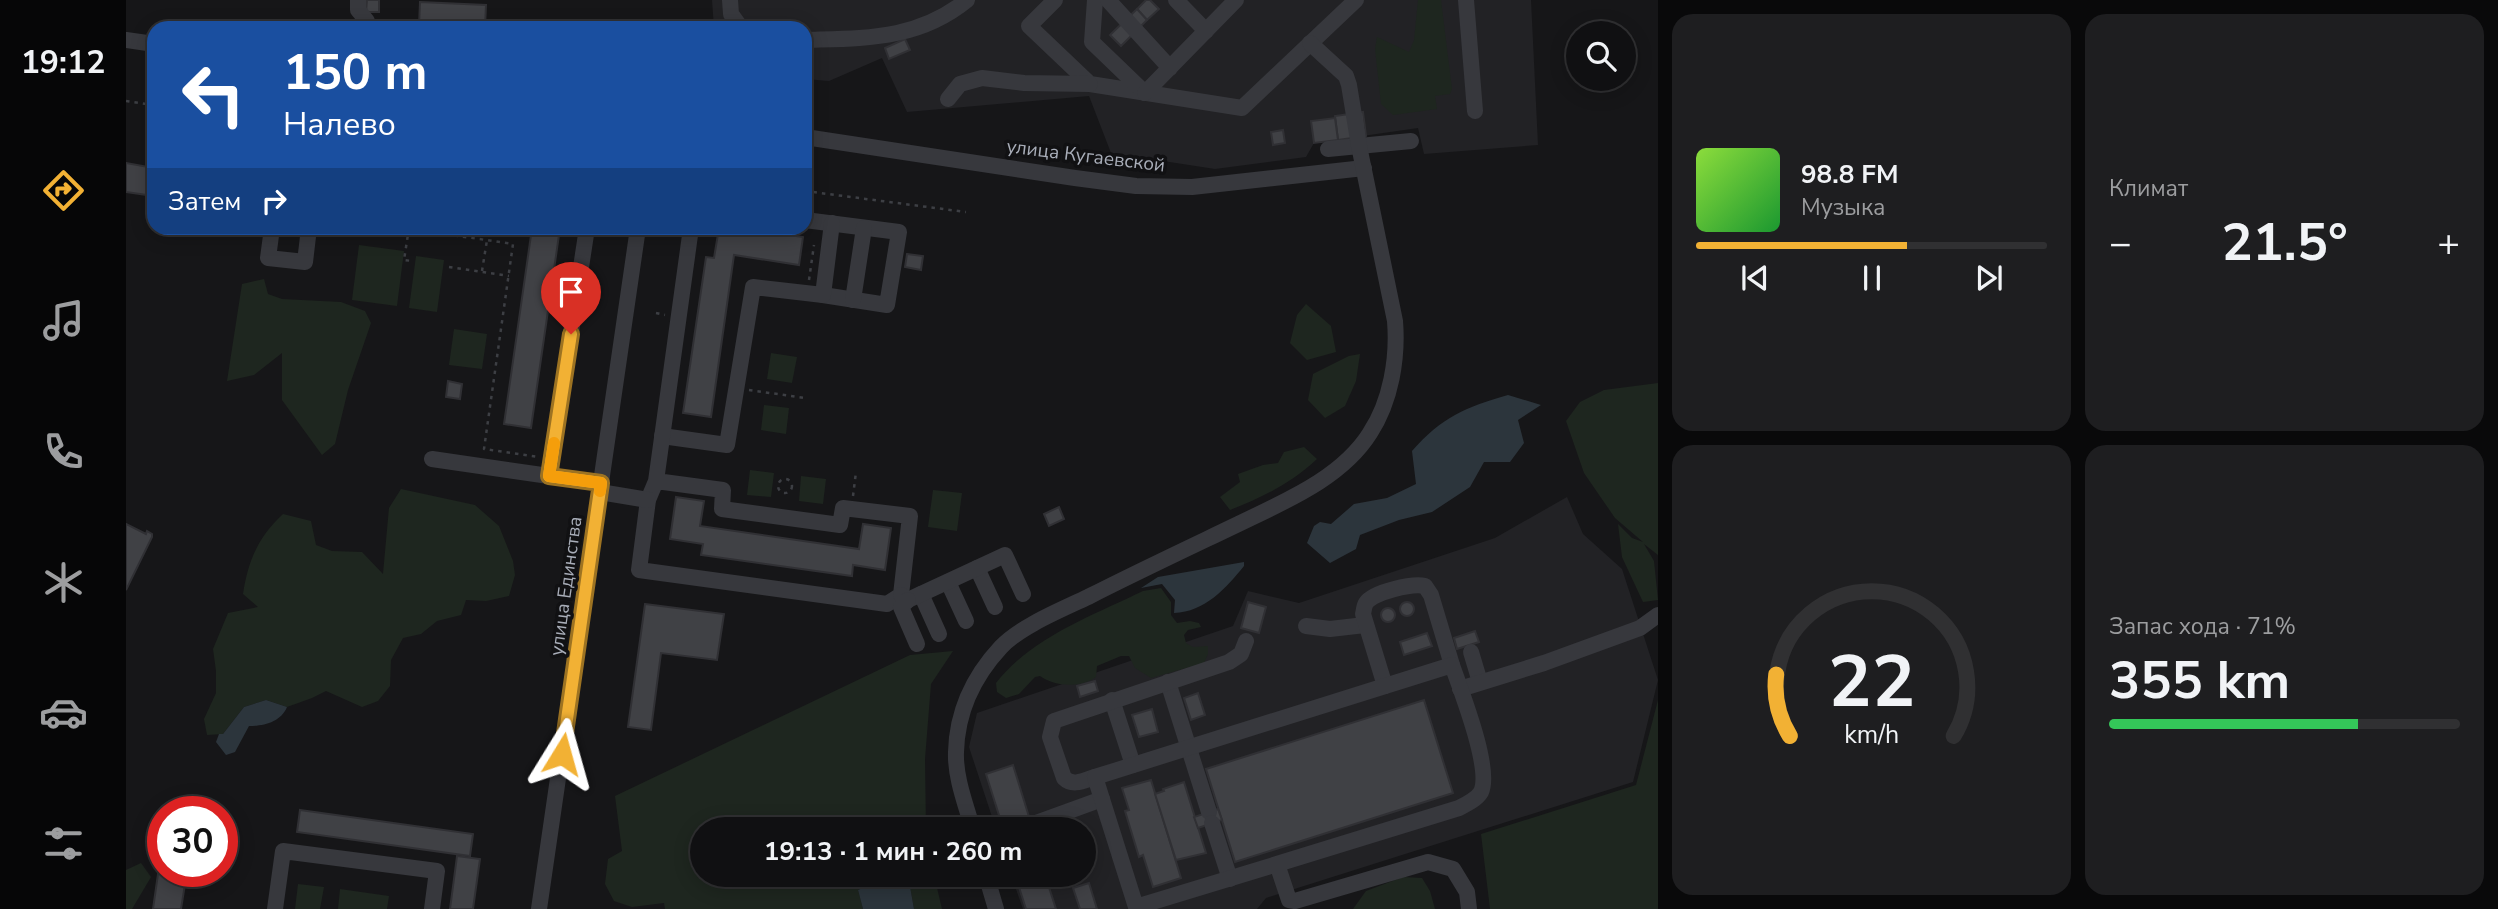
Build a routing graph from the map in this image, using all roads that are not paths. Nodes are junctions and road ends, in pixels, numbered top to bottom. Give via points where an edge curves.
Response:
1 (358, 0) edge
2 (730, 0) edge
3 (967, 0) edge
4 (1055, 0) edge
5 (1095, 0) edge
6 (1108, 0) edge
7 (1176, 0) edge
8 (1236, 0) edge
9 (1356, 0) edge
10 (1466, 0) edge
11 (949, 6) edge
12 (367, 21) edge
13 (736, 21) edge
14 (1206, 31) junction
15 (126, 40) edge
16 (812, 40) edge
17 (147, 43) edge
18 (1310, 43) junction
19 (1170, 68) junction
20 (1090, 85) junction
21 (1145, 93) junction
22 (948, 99) dead end
23 (1475, 111) dead end
24 (812, 138) edge
25 (1411, 141) dead end
26 (1359, 146) junction
27 (1328, 149) dead end
28 (1364, 168) junction
29 (812, 221) edge
30 (832, 223) junction
31 (864, 228) junction
32 (271, 235) edge
33 (308, 235) edge
34 (586, 235) edge
35 (637, 235) edge
36 (690, 235) edge
37 (823, 295) junction
38 (853, 300) junction
39 (662, 436) junction
40 (432, 459) dead end
41 (549, 476) junction
42 (656, 481) junction
43 (601, 487) junction
44 (648, 500) junction
45 (977, 568) junction
46 (948, 582) junction
47 (1023, 594) dead end
48 (910, 596) junction
49 (995, 607) dead end
50 (1658, 615) edge
51 (966, 621) dead end
52 (1365, 625) junction
53 (1306, 626) dead end
54 (939, 634) dead end
55 (1246, 641) dead end
56 (917, 644) dead end
57 (1471, 652) dead end
58 (1452, 665) junction
59 (1168, 682) junction
60 (1480, 682) junction
61 (1385, 686) junction
62 (1460, 689) junction
63 (1112, 701) junction
64 (1188, 748) junction
65 (1133, 765) junction
66 (1095, 777) junction
67 (1102, 799) junction
68 (969, 817) edge
69 (1053, 817) edge
70 (1277, 864) junction
71 (1230, 878) junction
72 (990, 887) edge
73 (275, 909) edge
74 (432, 909) edge
75 (539, 909) edge
76 (996, 909) edge
77 (1469, 909) edge

1 - 12 street via 358,10
2 - 13 street
3 - 11 street
4 - 20 street via 1029,26
5 - 21 street via 1092,43
6 - 19 street
7 - 14 street
8 - 14 street
9 - 18 street
10 - 23 street
11 - 16 street via 909,31
14 - 19 street
15 - 17 street
18 - 21 street via 1242,108
18 - 26 street via 1346,76
19 - 21 street
20 - 21 street
20 - 22 street via 982,78 960,84
24 - 28 street, улица Кугаевской via 1136,186 1192,187
25 - 26 street
26 - 27 street
26 - 28 street
28 - 68 street via 1397,346 1383,409 1370,434 1338,469 1285,501 1050,615 1002,645 976,678 959,728 956,767
29 - 30 street
30 - 31 street
30 - 37 street
31 - 38 street
31 - 38 street via 898,232 897,244 887,305
32 - 33 street via 268,258 305,262
34 - 41 street
35 - 43 street, улица Единства
36 - 39 street
37 - 38 street
37 - 39 street via 753,287 727,445
39 - 42 street
40 - 41 street
41 - 43 street
42 - 44 street
42 - 48 street via 723,490 722,509 840,525 843,508 910,516
43 - 44 street
43 - 75 street, улица Единства
44 - 48 street via 639,570 887,604
45 - 46 street
45 - 47 street via 1005,555
45 - 49 street
46 - 48 street
46 - 51 street
48 - 54 street
48 - 56 street via 901,607
50 - 60 street via 1640,628
52 - 53 street
52 - 58 street via 1363,614 1374,596 1416,583 1425,586
52 - 61 street
55 - 59 street via 1241,654 1230,662
57 - 60 street
58 - 61 street
58 - 62 street
59 - 63 street
59 - 64 street
60 - 62 street
61 - 64 street
62 - 70 street via 1484,764 1481,792 1471,802
63 - 65 street
63 - 66 street via 1060,717 1051,728 1064,778 1076,783
64 - 65 street
64 - 71 street
65 - 66 street
66 - 67 street
67 - 69 street
67 - 71 street via 1136,907
70 - 71 street
70 - 77 street via 1289,900 1296,901 1428,862 1453,869 1467,892
72 - 76 street
73 - 74 street via 283,851 437,871

